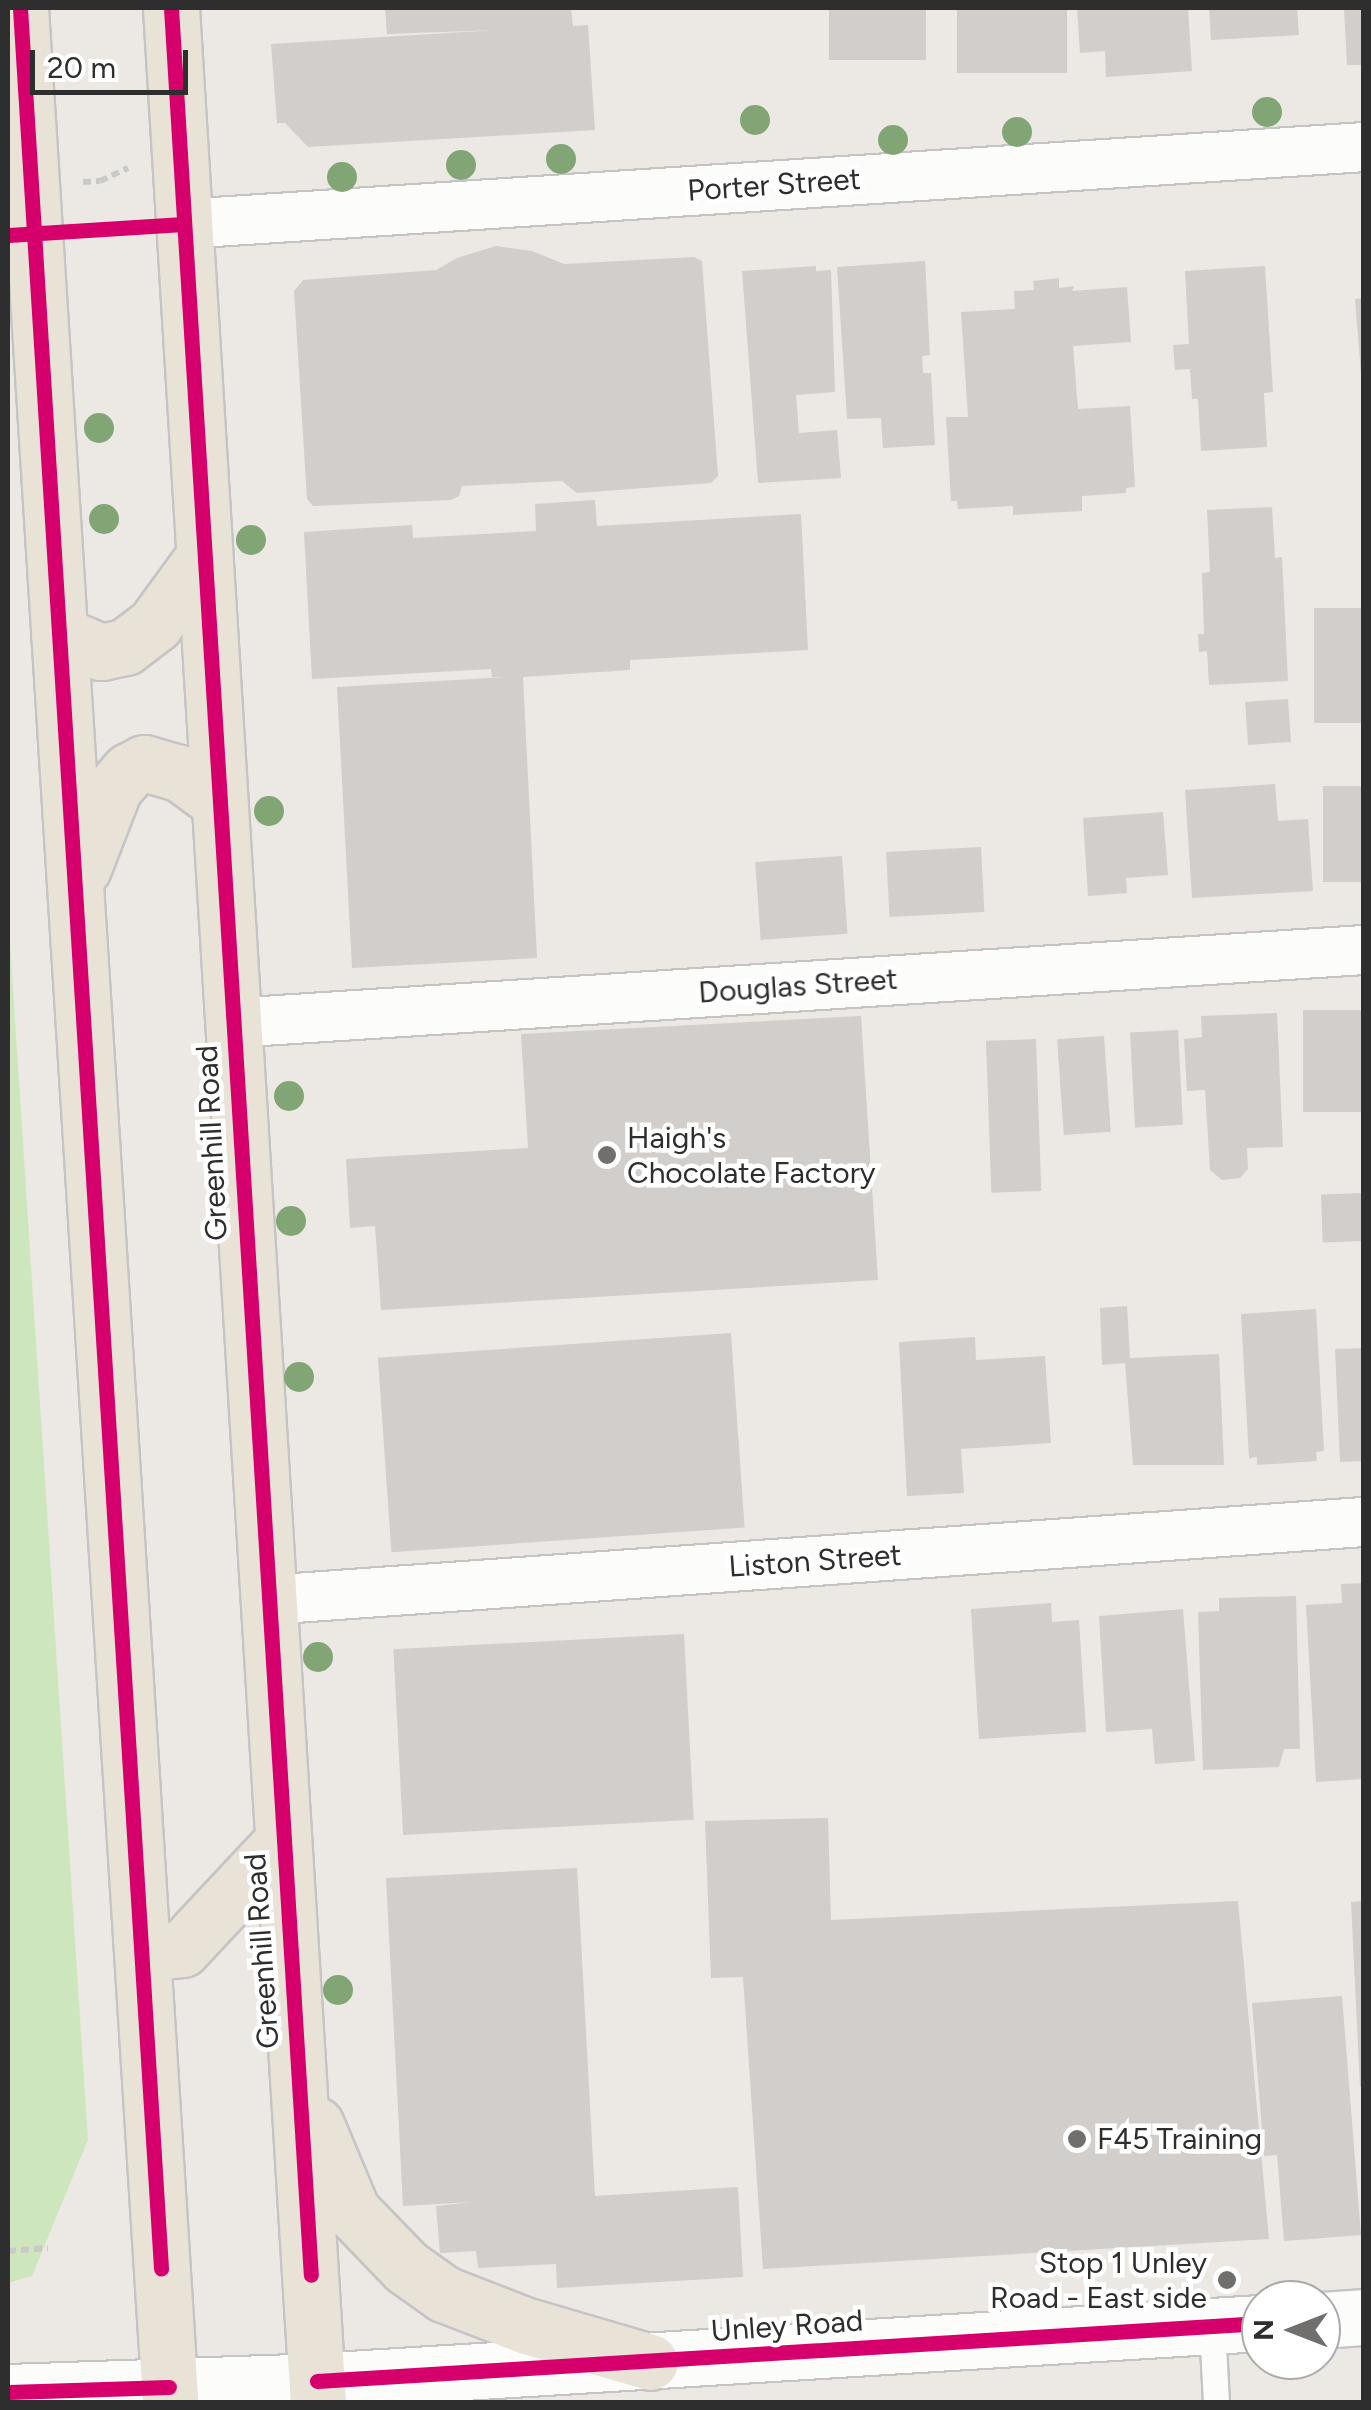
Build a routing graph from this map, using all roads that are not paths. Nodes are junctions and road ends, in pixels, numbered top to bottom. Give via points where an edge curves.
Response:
1 (20, 8) edge
2 (171, 8) edge
3 (1364, 147) edge
4 (184, 224) junction
5 (203, 558) junction
6 (59, 634) junction
7 (218, 801) junction
8 (78, 886) junction
9 (1364, 950) edge
10 (232, 1023) junction
11 (1364, 1522) edge
12 (267, 1600) junction
13 (283, 1841) junction
14 (141, 1937) junction
15 (298, 2075) junction
16 (1237, 2325) edge
17 (650, 2362) junction
18 (8, 2392) edge
19 (318, 2392) edge
20 (170, 2395) edge
21 (546, 2402) edge
22 (1216, 2402) edge

1 - 6 highway
2 - 4 highway, Greenhill Road
3 - 4 street, Porter Street
4 - 5 highway, Greenhill Road
5 - 6 highway via 155,624 124,648 101,652
5 - 7 highway, Greenhill Road
6 - 8 highway
7 - 8 highway via 180,772 144,763 129,771 98,822
7 - 10 highway, Greenhill Road
8 - 14 highway
9 - 10 street, Douglas Street
10 - 12 highway, Greenhill Road
11 - 12 street, Liston Street
12 - 13 highway, Greenhill Road
13 - 14 highway via 182,1950 161,1951
13 - 15 highway, Greenhill Road
14 - 20 highway
15 - 17 highway via 352,2210 391,2257 444,2294
15 - 19 highway, Greenhill Road
16 - 17 main road, Unley Road
16 - 22 lane
17 - 19 main road, Unley Road
17 - 21 main road
18 - 20 main road, Unley Road
19 - 20 main road, Unley Road

